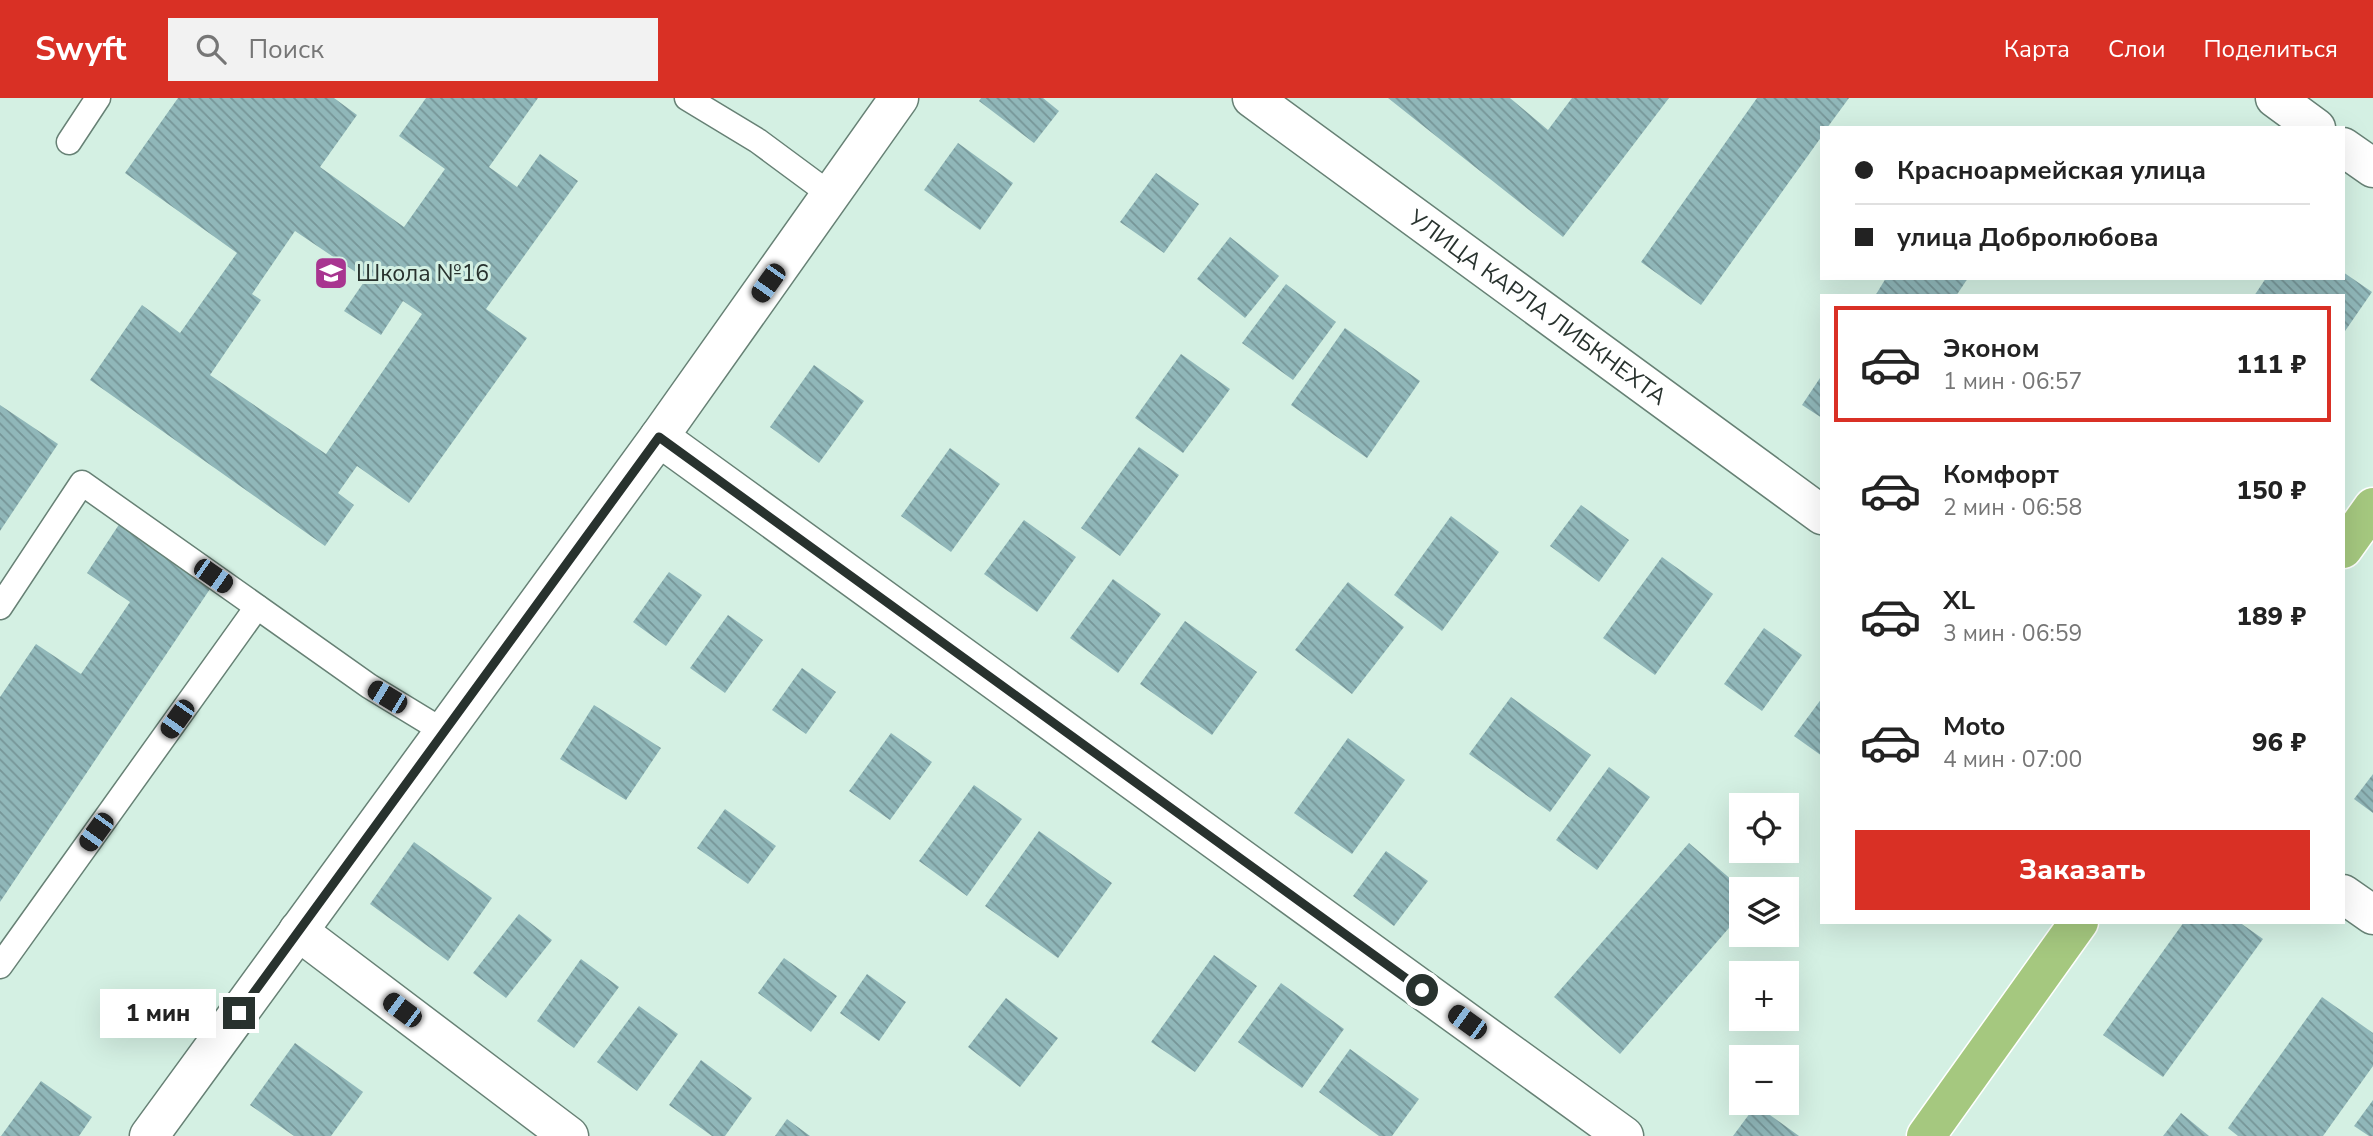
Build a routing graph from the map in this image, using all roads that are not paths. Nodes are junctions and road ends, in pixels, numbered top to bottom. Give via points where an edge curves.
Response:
1 (98, 98) edge
2 (687, 98) edge
3 (899, 98) edge
4 (1252, 98) edge
5 (2275, 98) edge
6 (2313, 126) edge
7 (69, 142) dead end
8 (2345, 148) edge
9 (2373, 168) edge
10 (831, 195) junction
11 (659, 437) junction
12 (2373, 507) edge
13 (1820, 513) edge
14 (2345, 547) edge
15 (0, 607) edge
16 (257, 607) junction
17 (443, 731) junction
18 (2345, 895) edge
19 (2373, 915) edge
20 (2078, 924) edge
21 (298, 931) junction
22 (0, 966) edge
23 (149, 1136) edge
24 (569, 1136) edge
25 (1624, 1136) edge
26 (1926, 1136) edge

1 - 7 lane
2 - 10 lane via 758,141
3 - 10 street
4 - 13 street, УЛИЦА КАРЛА ЛИБКНЕХТА
5 - 6 street
8 - 9 street
10 - 11 street
11 - 17 street
11 - 25 street
12 - 14 main road
15 - 16 lane via 82,483
16 - 17 lane via 369,686
16 - 22 lane
17 - 21 street
18 - 19 street
20 - 26 main road
21 - 23 street
21 - 24 street

